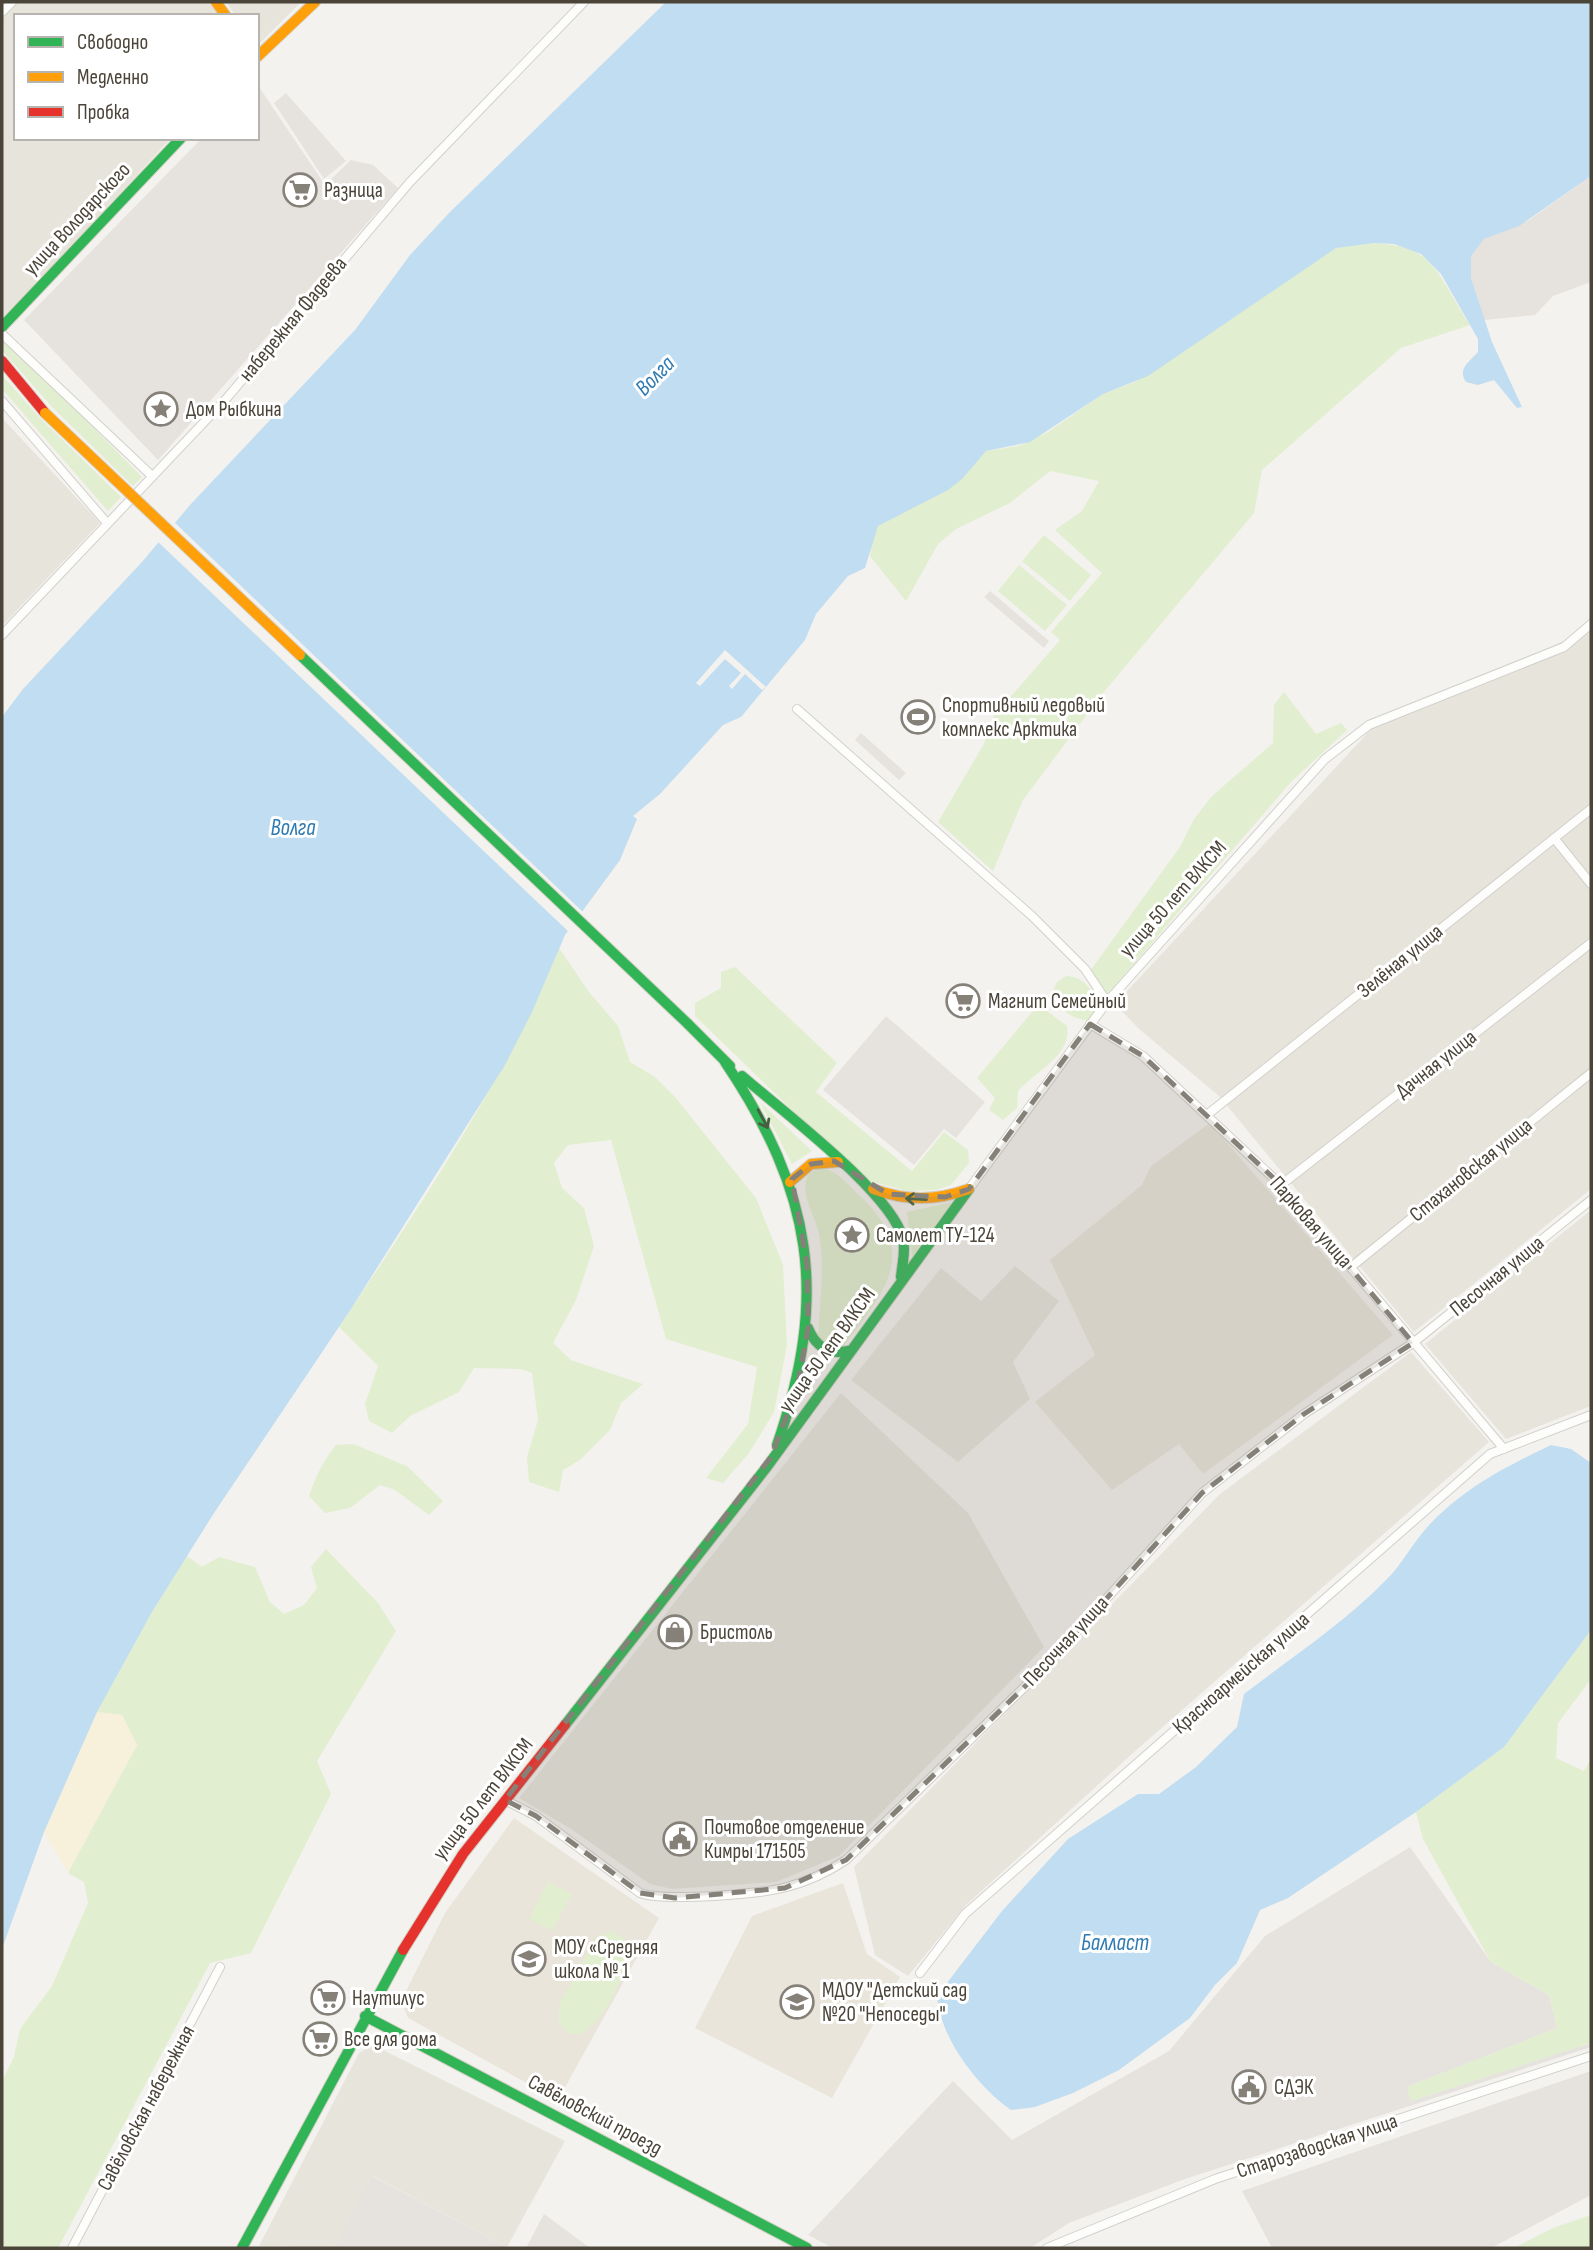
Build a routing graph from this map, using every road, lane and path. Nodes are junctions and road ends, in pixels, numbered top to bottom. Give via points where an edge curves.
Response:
1 (12, 2) edge
2 (315, 2) edge
3 (583, 2) edge
4 (2, 12) edge
5 (259, 55) edge
6 (179, 140) edge
7 (2, 327) edge
8 (2, 334) edge
9 (2, 361) edge
10 (2, 401) edge
11 (151, 475) junction
12 (107, 523) junction
13 (1591, 624) edge
14 (2, 635) edge
15 (797, 709) dead end
16 (1591, 808) edge
17 (1554, 838) junction
18 (1591, 884) edge
19 (1591, 943) edge
20 (1107, 1002) junction
21 (1090, 1024) junction
22 (725, 1062) junction
23 (1591, 1073) edge
24 (1208, 1114) junction
25 (838, 1162) junction
26 (790, 1182) junction
27 (865, 1184) junction
28 (1280, 1185) junction
29 (969, 1189) junction
30 (1591, 1199) edge
31 (1351, 1267) junction
32 (897, 1287) junction
33 (808, 1328) junction
34 (1413, 1343) junction
35 (852, 1350) junction
36 (1589, 1419) edge
37 (1504, 1449) junction
38 (766, 1468) junction
39 (505, 1800) junction
40 (220, 1967) dead end
41 (920, 1973) dead end
42 (365, 2016) junction
43 (1591, 2056) edge
44 (72, 2248) edge
45 (243, 2248) edge
46 (807, 2248) edge
47 (1047, 2248) edge

1 - 4 street
2 - 5 main road
3 - 11 street, набережная Фадеева via 410,182 226,399
6 - 7 main road, улица Володарского
8 - 11 street
9 - 22 main road, bridge via 45,413
10 - 12 street
11 - 12 street, набережная Фадеева
12 - 14 street, набережная Фадеева
13 - 20 street, улица 50 лет ВЛКСМ via 1564,647 1369,725 1325,759
15 - 20 street via 1038,921 1085,970
16 - 17 street, Зелёная улица
17 - 18 street
17 - 24 street, Зелёная улица
19 - 28 street, Дачная улица
20 - 21 street, улица 50 лет ВЛКСМ
21 - 24 street, Парковая улица via 1143,1056
21 - 29 street, улица 50 лет ВЛКСМ
22 - 25 main road
22 -> 26 main road via 763,1119
23 - 31 street, Стахановская улица
24 - 28 street, Парковая улица
25 - 26 main road via 811,1164
25 - 27 main road
26 - 33 main road via 806,1254
29 -> 27 main road via 937,1199 912,1199
27 - 32 main road via 890,1210 902,1233 905,1263
28 - 31 street, Парковая улица
29 - 32 main road, улица 50 лет ВЛКСМ
30 - 34 street, Песочная улица
31 - 34 street, Парковая улица
32 - 35 main road, улица 50 лет ВЛКСМ
33 - 35 main road via 813,1341 824,1350
33 - 38 main road via 793,1400
34 - 37 street, Парковая улица
34 - 39 street, Песочная улица via 1304,1413 1202,1493 1042,1670 846,1860 825,1874 785,1888 650,1896 536,1816
35 - 38 main road, улица 50 лет ВЛКСМ
36 - 37 street, Красноармейская улица
37 - 41 street, Красноармейская улица via 1490,1454 965,1914
38 - 39 main road, улица 50 лет ВЛКСМ
39 - 42 main road, улица 50 лет ВЛКСМ via 442,1885
40 - 44 street, Савёловская набережная
42 - 45 main road, улица 50 лет ВЛКСМ
42 - 46 main road, Савёловский проезд
43 - 47 street, Старозаводская улица via 1215,2179

